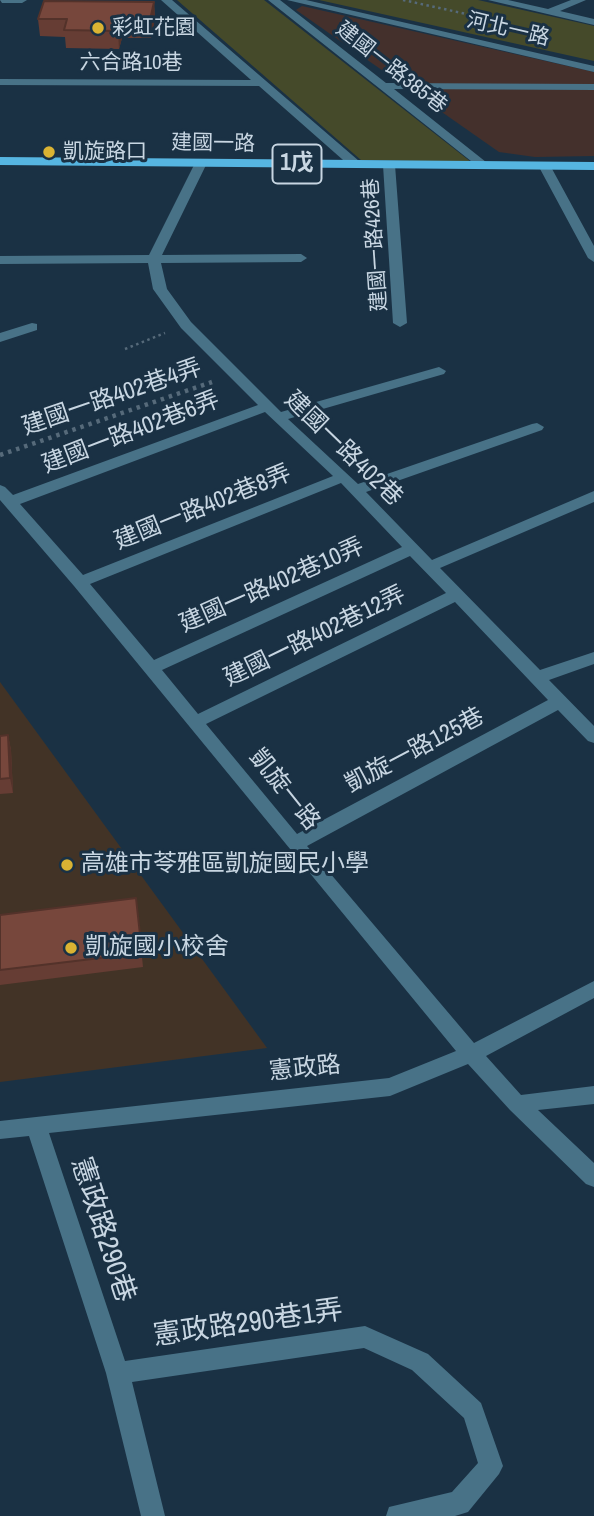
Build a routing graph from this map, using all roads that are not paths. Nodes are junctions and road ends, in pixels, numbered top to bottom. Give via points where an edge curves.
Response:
1 (22, 0) edge
2 (166, 0) edge
3 (273, 0) edge
4 (292, 0) edge
5 (493, 0) edge
6 (581, 0) edge
7 (3, 1) edge
8 (548, 12) junction
9 (594, 22) edge
10 (594, 69) edge
11 (0, 82) edge
12 (262, 83) junction
13 (384, 86) junction
14 (594, 87) edge
15 (0, 161) edge
16 (201, 163) junction
17 (355, 164) junction
18 (390, 165) junction
19 (485, 166) junction
20 (594, 166) edge
21 (545, 167) junction
22 (300, 258) dead end
23 (594, 258) edge
24 (154, 259) junction
25 (0, 260) edge
26 (400, 323) dead end
27 (33, 327) dead end
28 (0, 338) edge
29 (439, 371) dead end
30 (267, 406) junction
31 (278, 417) junction
32 (537, 427) dead end
33 (343, 477) junction
34 (356, 490) junction
35 (5, 496) edge
36 (594, 496) edge
37 (412, 550) junction
38 (429, 567) junction
39 (80, 582) junction
40 (456, 595) junction
41 (594, 658) edge
42 (152, 668) junction
43 (535, 678) junction
44 (558, 702) junction
45 (196, 722) junction
46 (594, 737) edge
47 (296, 843) junction
48 (594, 989) edge
49 (471, 1054) junction
50 (594, 1095) edge
51 (517, 1104) junction
52 (36, 1125) junction
53 (0, 1130) edge
54 (594, 1177) edge
55 (118, 1373) junction
56 (153, 1516) edge
57 (398, 1516) edge

1 - 7 street
2 - 12 street
3 - 13 street, 建國一路385巷
4 - 10 street, 河北一路
5 - 8 street
6 - 8 street
8 - 9 street
11 - 12 street, 六合路10巷
12 - 17 street
13 - 14 street
13 - 19 street, 建國一路385巷
15 - 16 main road, 建國一路 / 1戊
16 - 17 main road, 建國一路 / 1戊
16 - 24 street
17 - 18 main road, 建國一路 / 1戊
18 - 19 main road, 建國一路 / 1戊
18 - 26 street, 建國一路426巷
19 - 21 main road, 建國一路 / 1戊
20 - 21 main road, 建國一路 / 1戊
21 - 23 street
22 - 24 street
24 - 25 street
24 - 30 street, 建國一路402巷 via 160,289 186,325
27 - 28 street
29 - 31 street
30 - 31 street, 建國一路402巷
30 - 35 street, 建國一路402巷6弄
31 - 33 street, 建國一路402巷
32 - 34 street
33 - 34 street, 建國一路402巷
33 - 39 street, 建國一路402巷8弄
34 - 37 street, 建國一路402巷
35 - 39 street, 凱旋一路
36 - 38 street
37 - 38 street, 建國一路402巷
37 - 42 street, 建國一路402巷10弄
38 - 40 street, 建國一路402巷
39 - 42 street, 凱旋一路
40 - 43 street, 建國一路402巷
40 - 45 street, 建國一路402巷12弄
41 - 43 street
42 - 45 street, 凱旋一路
43 - 44 street, 建國一路402巷
44 - 46 street, 建國一路402巷
44 - 47 street, 凱旋一路125巷
45 - 47 street, 凱旋一路
47 - 49 street, 凱旋一路
48 - 49 street, 憲政路
49 - 51 street, 凱旋一路
49 - 52 street, 憲政路 via 390,1087
50 - 51 street
51 - 54 street, 凱旋一路
52 - 53 street, 憲政路
52 - 55 street, 憲政路290巷
55 - 56 street, 憲政路290巷
55 - 57 street, 憲政路290巷1弄 via 365,1337 420,1362 473,1411 491,1466 459,1503

